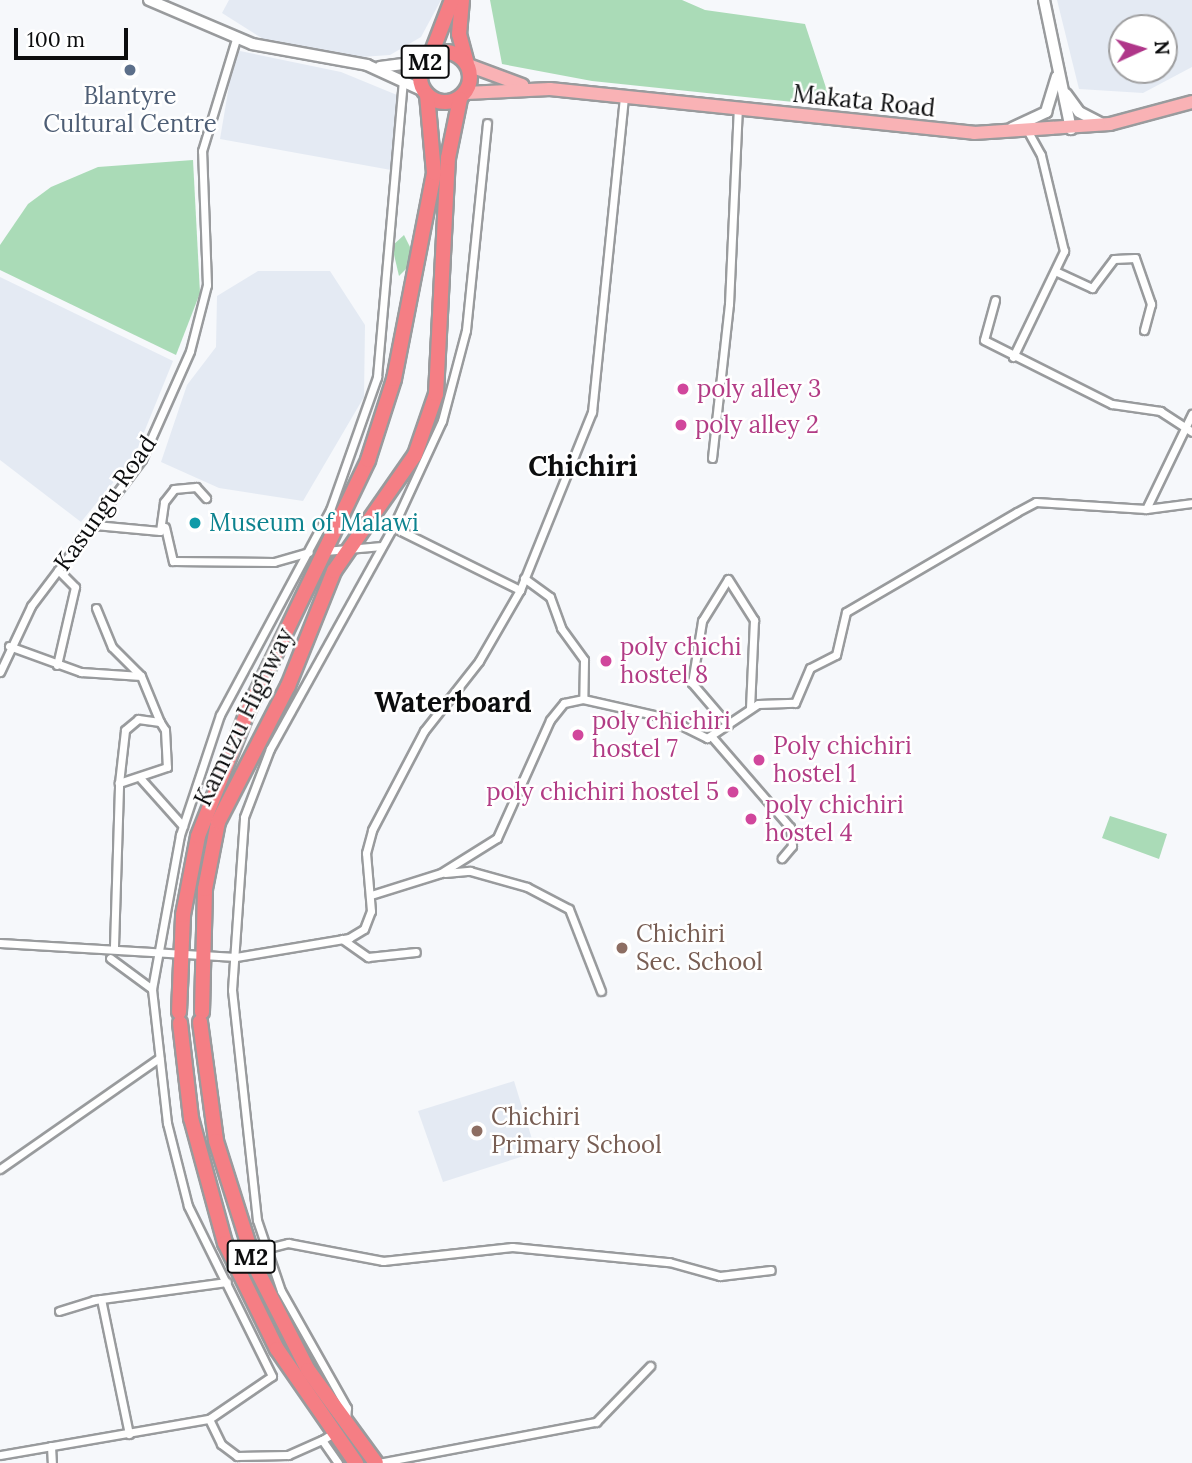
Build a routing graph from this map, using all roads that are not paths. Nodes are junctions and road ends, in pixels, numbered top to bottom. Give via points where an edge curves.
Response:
1 (149, 0) edge
2 (452, 0) edge
3 (462, 0) edge
4 (1044, 0) edge
5 (236, 39) junction
6 (428, 59) junction
7 (467, 64) junction
8 (367, 65) junction
9 (1056, 66) junction
10 (403, 79) junction
11 (529, 87) junction
12 (1063, 89) junction
13 (426, 93) junction
14 (463, 96) junction
15 (624, 98) junction
16 (1192, 102) edge
17 (738, 109) junction
18 (487, 123) dead end
19 (1110, 124) junction
20 (1071, 129) junction
21 (1000, 132) junction
22 (1029, 133) junction
23 (1055, 271) junction
24 (995, 300) dead end
25 (1144, 330) dead end
26 (1013, 357) junction
27 (1192, 414) edge
28 (1190, 430) edge
29 (712, 458) dead end
30 (206, 498) dead end
31 (1192, 503) edge
32 (1146, 509) junction
33 (95, 525) junction
34 (165, 527) junction
35 (393, 527) junction
36 (382, 546) junction
37 (325, 551) junction
38 (308, 552) junction
39 (343, 554) junction
40 (58, 570) junction
41 (524, 578) junction
42 (520, 590) junction
43 (96, 608) dead end
44 (9, 646) junction
45 (57, 665) junction
46 (0, 672) edge
47 (141, 676) junction
48 (583, 699) junction
49 (750, 708) junction
50 (160, 722) junction
51 (728, 726) junction
52 (712, 737) junction
53 (141, 779) junction
54 (119, 783) junction
55 (184, 826) junction
56 (782, 858) dead end
57 (441, 873) junction
58 (371, 895) junction
59 (342, 939) junction
60 (0, 943) edge
61 (114, 946) junction
62 (159, 948) junction
63 (181, 950) junction
64 (202, 952) junction
65 (416, 953) dead end
66 (236, 957) junction
67 (110, 958) dead end
68 (152, 989) junction
69 (601, 991) dead end
70 (159, 1058) junction
71 (0, 1168) edge
72 (268, 1248) junction
73 (771, 1270) dead end
74 (227, 1282) junction
75 (101, 1299) junction
76 (59, 1311) dead end
77 (650, 1366) dead end
78 (209, 1419) junction
79 (346, 1423) junction
80 (129, 1434) junction
81 (328, 1437) junction
82 (51, 1446) junction
83 (0, 1455) edge
84 (52, 1463) edge
85 (338, 1463) edge
86 (356, 1463) edge
87 (377, 1463) edge

1 - 5 main road
2 - 6 highway, M2
3 - 7 highway, M2 via 459,34
4 - 9 main road
5 - 8 main road
5 - 33 street, Kasungu Road via 202,151 207,285 201,313 162,420
6 - 7 highway, M2 via 445,52
6 - 8 main road
6 - 13 highway, M2 via 420,76
7 - 11 main road, Makata Road
7 - 14 highway, M2
8 - 10 main road
9 - 12 main road
9 - 21 main road via 1058,88 1046,112
10 - 13 main road
10 - 38 street via 377,377 352,456
11 - 14 main road, Makata Road
11 - 15 main road, Makata Road
12 - 19 main road via 1088,119
12 - 20 main road
13 - 14 highway, M2 via 443,103
13 - 37 highway, Kamuzu Highway / M2 via 436,151 408,324 368,460
14 - 39 highway, Kamuzu Highway / M2 via 448,158 436,394 415,455
15 - 17 main road, Makata Road
15 - 41 street via 593,412
16 - 19 main road, Makata Road
17 - 21 main road, Makata Road
17 - 29 street via 729,304
18 - 35 street via 462,353 442,421
19 - 20 main road, Makata Road
20 - 22 main road, Makata Road
21 - 22 main road, Makata Road
22 - 23 street via 1062,231 1064,251
23 - 25 street via 1092,288 1114,259 1135,258 1152,304
23 - 26 street
24 - 26 street via 983,338
26 - 28 street via 1112,404 1160,411
27 - 28 street
28 - 32 street
30 - 34 street via 196,487 174,489 164,502
31 - 32 street
32 - 49 street via 1036,502 850,609 839,623 836,655 810,667 799,700
33 - 34 street via 137,532
33 - 40 street, Kasungu Road
34 - 38 street via 173,561 274,562
35 - 36 street
35 - 42 street
36 - 39 street
36 - 66 street via 252,789 240,855
37 - 38 street
37 - 39 street
37 - 63 highway, Kamuzu Highway / M2 via 218,778 190,863
38 - 55 street via 220,715
39 - 64 highway, Kamuzu Highway / M2 via 288,686 218,822
40 - 44 street, Kasungu Road
40 - 45 street via 75,587
41 - 42 street
41 - 48 street via 550,597 561,628 584,660
42 - 58 street via 479,661 424,731 372,830 366,853
43 - 47 street via 112,647
44 - 45 street
44 - 46 street, Kasungu Road
45 - 47 street
47 - 50 street
48 - 52 street via 667,718
48 - 57 street via 564,703 550,720 496,838
49 - 51 street
49 - 51 street via 754,620 728,579 702,621 692,683
50 - 53 street via 170,740 167,767
50 - 54 street via 138,719 125,730
51 - 52 street
52 - 56 street via 790,827 792,846
53 - 54 street
53 - 55 street
54 - 61 street
55 - 62 street
57 - 58 street
57 - 69 street via 470,872 527,887 569,909
58 - 59 street via 364,929
59 - 65 street via 368,957
59 - 66 street
60 - 61 street
61 - 62 street
62 - 63 street
62 - 68 street
63 - 64 street
63 - 81 highway, Kamuzu Highway / M2 via 180,1018 191,1118 225,1244 277,1349
64 - 66 street
64 - 79 highway, Kamuzu Highway / M2 via 201,1017 214,1132 243,1237 308,1370
66 - 72 street via 234,1030 257,1220
67 - 68 street
68 - 70 street
70 - 71 street
70 - 74 street via 167,1123 188,1206
72 - 73 street via 288,1243 383,1261 512,1247 669,1262 720,1276
72 - 79 street via 281,1291 347,1408
74 - 75 street
74 - 78 street via 272,1376
75 - 76 street
75 - 80 street
77 - 87 street via 596,1422
78 - 80 street
78 - 81 street via 221,1444 237,1456 288,1455
79 - 81 street
79 - 87 highway, Kamuzu Highway / M2
80 - 82 street
81 - 85 street
81 - 86 highway, Kamuzu Highway / M2
82 - 83 street
82 - 84 street

